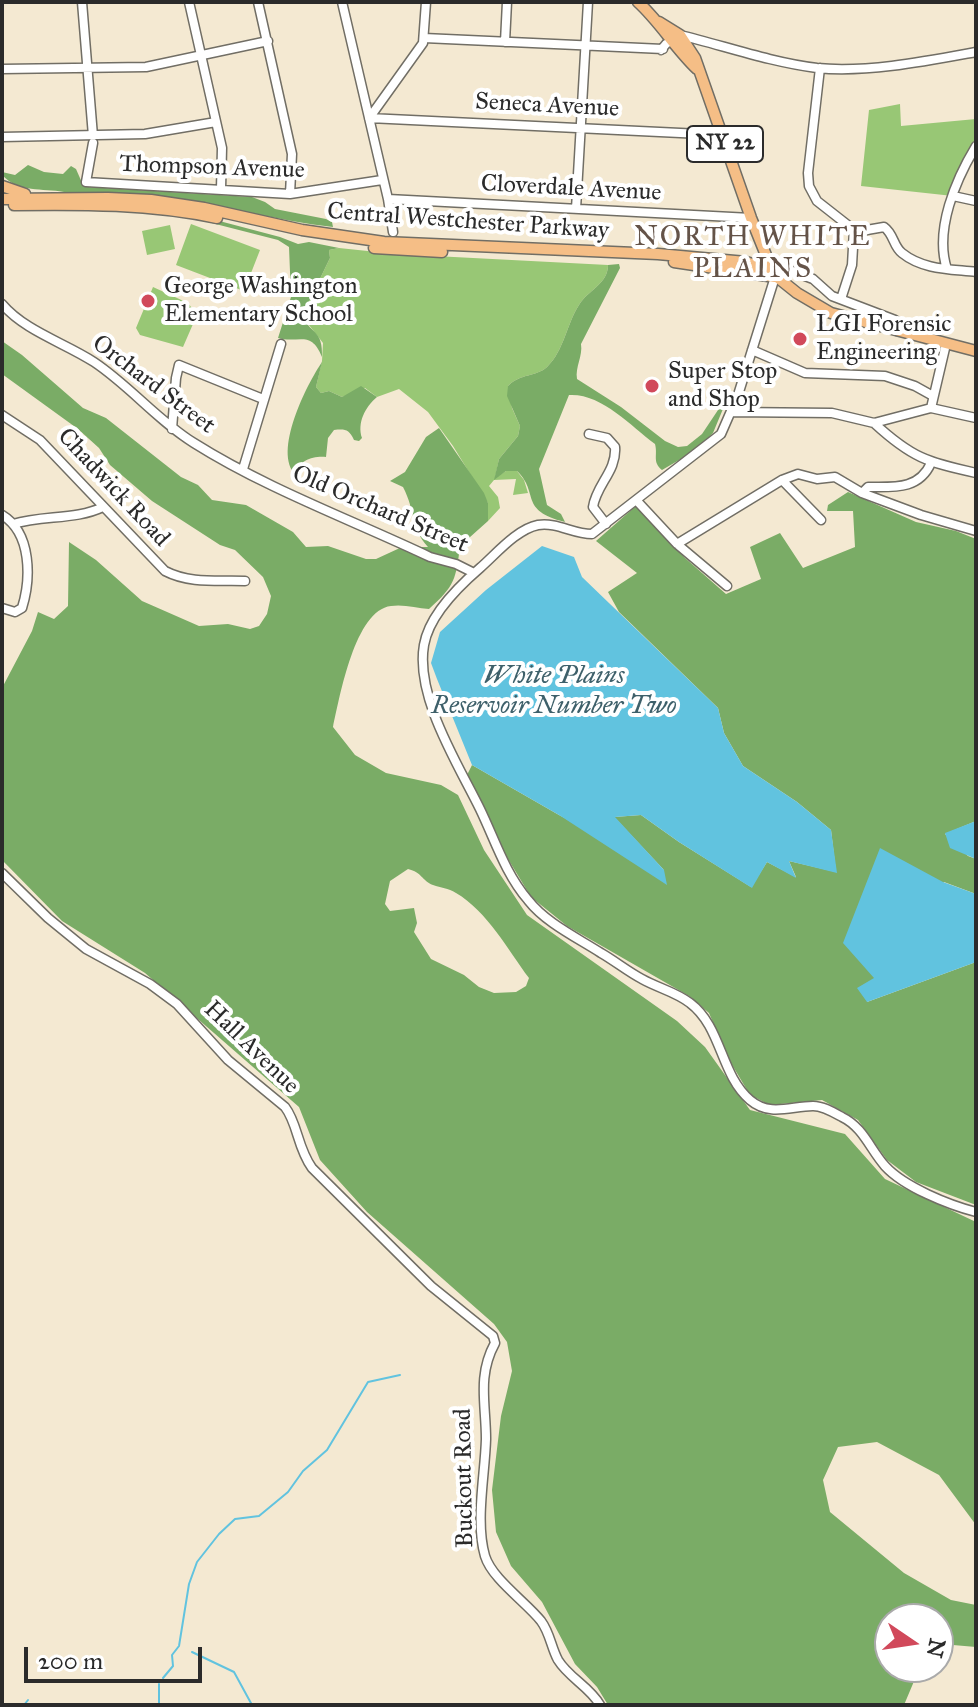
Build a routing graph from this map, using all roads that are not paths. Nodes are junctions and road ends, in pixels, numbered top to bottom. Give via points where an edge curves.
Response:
1 (82, 2) edge
2 (189, 2) edge
3 (258, 2) edge
4 (342, 2) edge
5 (426, 2) edge
6 (507, 2) edge
7 (588, 2) edge
8 (638, 2) edge
9 (424, 38) junction
10 (268, 41) junction
11 (505, 42) junction
12 (679, 44) junction
13 (586, 47) junction
14 (661, 50) junction
15 (976, 52) edge
16 (201, 56) junction
17 (89, 68) junction
18 (820, 68) junction
19 (2, 69) edge
20 (369, 118) junction
21 (216, 122) junction
22 (581, 128) junction
23 (722, 135) junction
24 (2, 137) edge
25 (93, 139) junction
26 (976, 146) edge
27 (382, 180) junction
28 (2, 186) edge
29 (221, 189) junction
30 (290, 194) junction
31 (953, 196) junction
32 (62, 198) junction
33 (2, 199) edge
34 (388, 199) junction
35 (976, 201) edge
36 (2, 206) edge
37 (576, 209) junction
38 (751, 218) junction
39 (854, 230) junction
40 (393, 232) dead end
41 (947, 269) junction
42 (976, 272) edge
43 (775, 277) junction
44 (841, 299) junction
45 (2, 304) edge
46 (897, 331) junction
47 (281, 344) dead end
48 (946, 344) junction
49 (752, 350) junction
50 (976, 351) edge
51 (263, 399) junction
52 (932, 403) junction
53 (732, 412) junction
54 (976, 418) edge
55 (4, 420) edge
56 (874, 423) junction
57 (172, 429) junction
58 (589, 434) dead end
59 (931, 463) junction
60 (243, 469) junction
61 (976, 473) edge
62 (782, 480) junction
63 (862, 493) junction
64 (637, 501) junction
65 (103, 507) junction
66 (2, 515) edge
67 (821, 520) dead end
68 (13, 524) junction
69 (606, 524) junction
70 (976, 531) edge
71 (677, 544) junction
72 (474, 573) junction
73 (245, 581) dead end
74 (727, 586) dead end
75 (2, 608) edge
76 (2, 873) edge
77 (976, 1212) edge
78 (489, 1353) joint
79 (600, 1705) edge

1 - 17 street
2 - 16 street
3 - 10 street
4 - 20 street
5 - 9 street
6 - 11 street
7 - 13 street
8 - 12 main road, NY 22
9 - 11 street
9 - 20 street
10 - 16 street
10 - 30 street via 292,154
11 - 13 street
12 - 14 street
12 - 14 street
12 - 18 street via 701,42
12 - 23 main road, NY 22 via 699,70
13 - 14 street
13 - 22 street
15 - 18 street
16 - 17 street via 146,67
16 - 21 street
17 - 19 street
17 - 25 street
18 - 39 street via 809,186 817,201
20 - 22 street, Seneca Avenue
20 - 27 street
21 - 25 street
21 - 29 street via 223,160
22 - 23 street, Seneca Avenue
22 - 37 street
23 - 38 main road, NY 22
24 - 25 street
25 - 29 street, Thompson Avenue via 86,182
26 - 31 street
27 - 30 street, Thompson Avenue
27 - 34 street
28 - 32 main road
29 - 30 street, Thompson Avenue
31 - 35 street
31 - 41 street via 943,245
32 - 33 main road, Central Westchester Parkway
32 - 43 main road, Central Westchester Parkway via 172,203 384,242 721,259 756,264
34 - 37 street, Cloverdale Avenue
34 - 40 street
36 - 43 main road, Central Westchester Parkway via 126,205 370,247 634,259
37 - 38 street, Cloverdale Avenue
38 - 43 main road, NY 22
39 - 41 street via 884,227 904,255
39 - 44 street via 852,265
41 - 42 street
43 - 44 street via 784,268 791,269
43 - 46 main road via 831,313
43 - 49 street
44 - 46 street via 895,320
45 - 57 street, Orchard Street via 103,368
46 - 48 main road
47 - 51 street
48 - 50 main road
48 - 52 street
49 - 52 street via 805,373 885,376 915,386
49 - 53 street
51 - 57 street via 179,365
51 - 60 street
52 - 54 street
52 - 56 street
53 - 56 street via 832,413
53 - 64 street via 721,434
55 - 65 street, Chadwick Road via 40,440
56 - 59 street
57 - 60 street, Orchard Street
58 - 69 street via 607,438 615,447 614,462 594,498 593,507
59 - 61 street
59 - 63 street via 915,482 868,487
60 - 72 street, Old Orchard Street
62 - 63 street via 798,474 835,477
62 - 67 street
62 - 71 street
63 - 70 street
64 - 69 street
64 - 71 street
65 - 68 street via 84,515
65 - 73 street, Chadwick Road via 170,573 201,581
66 - 68 street
68 - 75 street via 20,534 28,582 22,608
69 - 72 street via 588,534 534,526
71 - 74 street
72 - 77 street, Old Orchard Street via 429,630 423,668 445,738 503,862 527,899 631,973 698,1010 732,1078 752,1102 775,1110 818,1106 845,1118 899,1178
76 - 78 street, Hall Avenue via 86,949 177,1004 228,1060 285,1107 312,1168 431,1286 488,1330 495,1343
78 - 79 street, Buckout Road via 483,1380 486,1559 540,1619 559,1660

